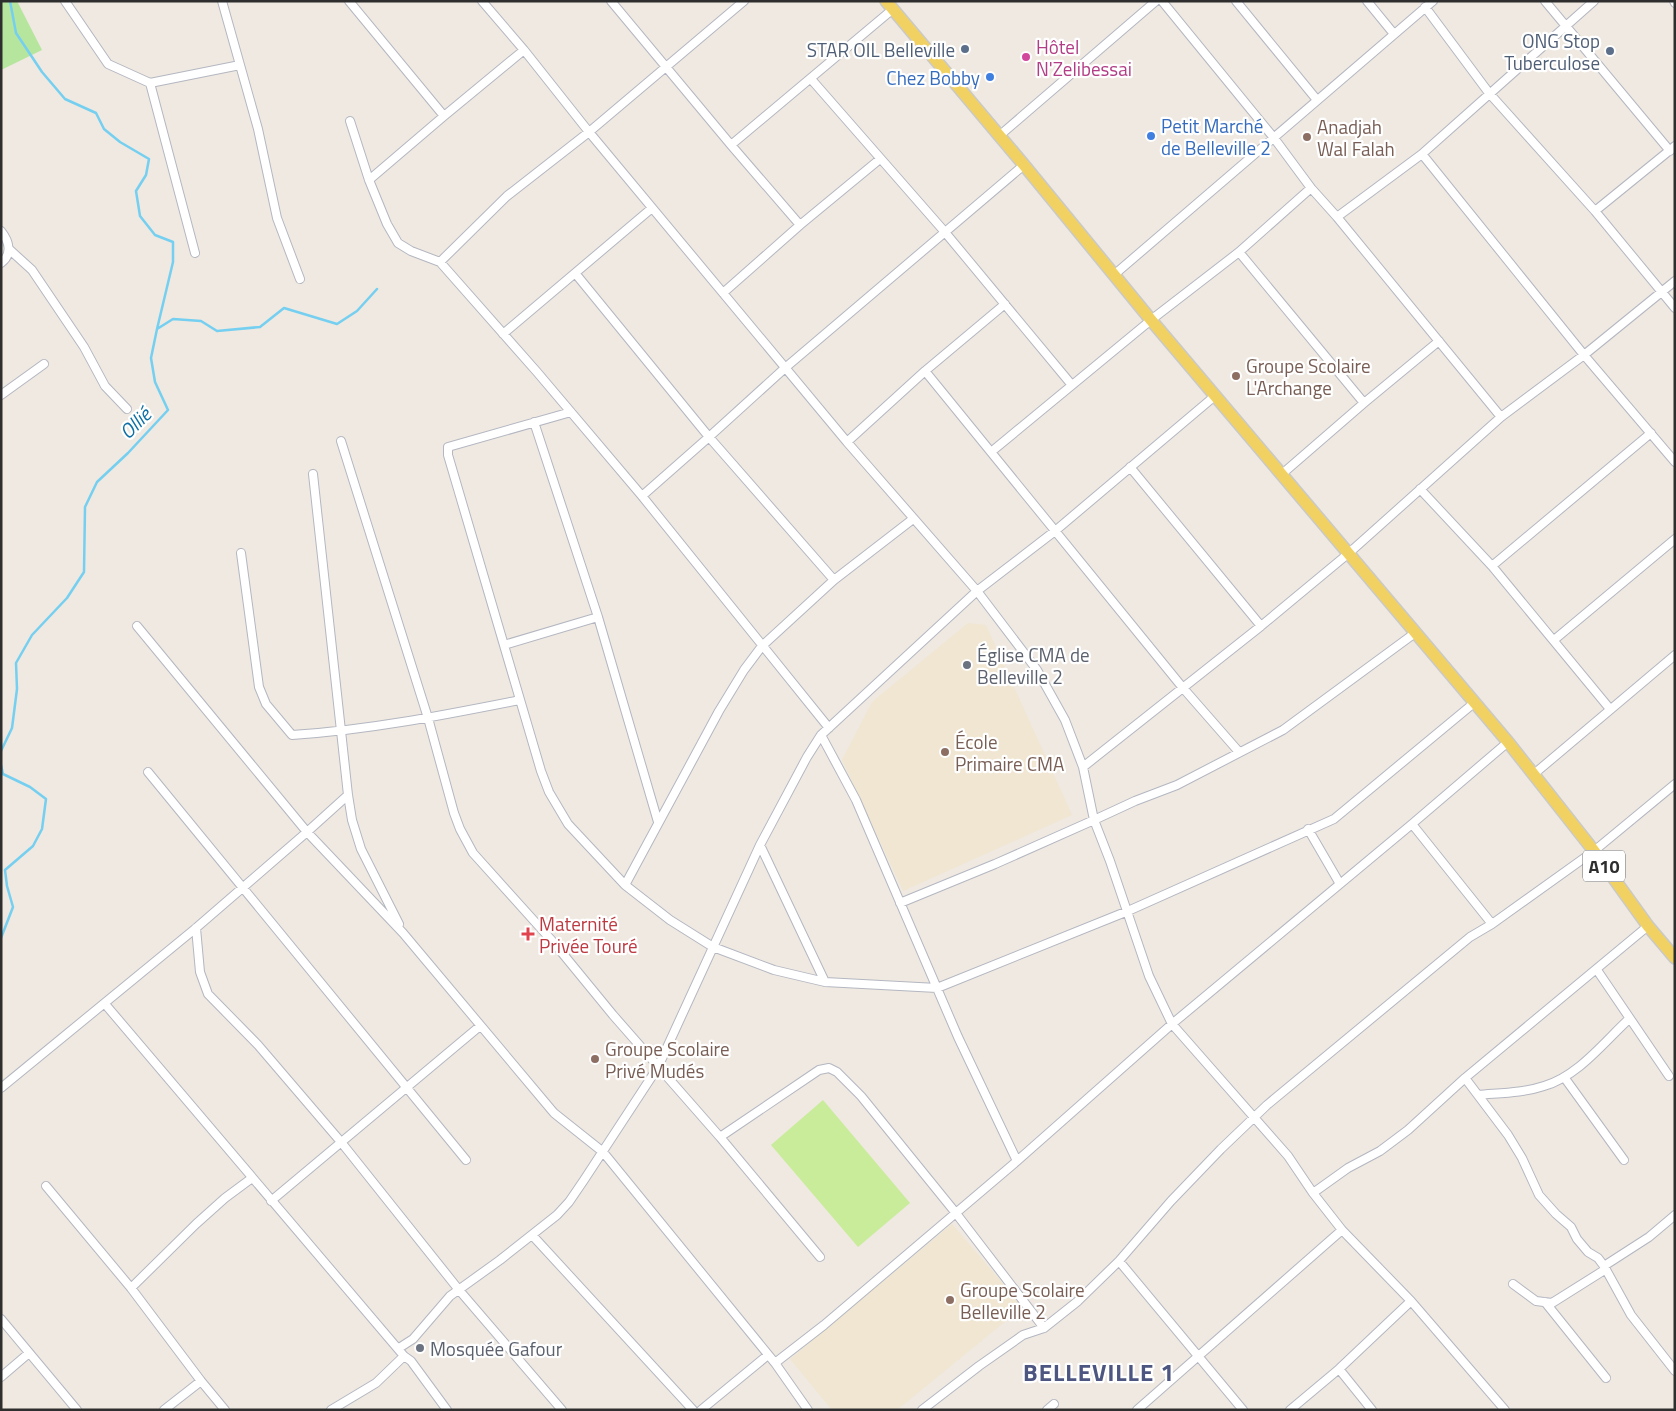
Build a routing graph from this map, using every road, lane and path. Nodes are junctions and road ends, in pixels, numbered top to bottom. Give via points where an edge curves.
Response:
1 (65, 1) edge
2 (222, 1) edge
3 (349, 1) edge
4 (482, 1) edge
5 (611, 1) edge
6 (744, 1) edge
7 (1156, 1) edge
8 (1162, 1) edge
9 (1236, 1) edge
10 (1367, 1) edge
11 (1433, 1) edge
12 (1545, 1) edge
13 (1594, 1) edge
14 (889, 5) edge
15 (1425, 7) junction
16 (1565, 26) junction
17 (1394, 34) junction
18 (524, 50) junction
19 (240, 65) junction
20 (666, 67) junction
21 (811, 78) junction
22 (150, 83) junction
23 (1489, 93) junction
24 (1317, 100) junction
25 (444, 116) junction
26 (350, 121) dead end
27 (589, 132) junction
28 (999, 136) junction
29 (1274, 138) junction
30 (731, 145) junction
31 (1672, 148) edge
32 (1422, 154) junction
33 (880, 160) junction
34 (1024, 165) junction
35 (369, 180) junction
36 (1311, 188) junction
37 (652, 208) junction
38 (1595, 211) junction
39 (1337, 217) junction
40 (800, 225) junction
41 (1, 231) edge
42 (944, 232) junction
43 (10, 250) junction
44 (1239, 252) junction
45 (195, 253) dead end
46 (440, 262) junction
47 (1, 263) edge
48 (575, 273) junction
49 (1115, 274) junction
50 (300, 279) dead end
51 (1675, 281) edge
52 (1661, 292) junction
53 (723, 293) junction
54 (1005, 304) junction
55 (1675, 308) edge
56 (1150, 320) junction
57 (503, 334) junction
58 (1439, 341) junction
59 (1584, 355) junction
60 (44, 364) dead end
61 (785, 368) junction
62 (925, 371) junction
63 (1071, 384) junction
64 (1, 395) edge
65 (1216, 395) junction
66 (1364, 403) junction
67 (127, 409) dead end
68 (570, 412) junction
69 (1501, 417) junction
70 (534, 422) junction
71 (1651, 433) junction
72 (709, 437) junction
73 (341, 441) dead end
74 (847, 442) junction
75 (991, 452) junction
76 (1675, 462) edge
77 (1130, 467) junction
78 (313, 474) dead end
79 (1282, 474) junction
80 (1420, 488) junction
81 (642, 496) junction
82 (913, 519) junction
83 (1054, 531) junction
84 (1675, 539) edge
85 (1349, 553) junction
86 (242, 554) dead end
87 (1492, 566) junction
88 (834, 580) junction
89 (977, 591) junction
90 (598, 617) junction
91 (137, 626) dead end
92 (1261, 626) junction
93 (1415, 633) junction
94 (1554, 640) junction
95 (504, 645) junction
96 (762, 646) junction
97 (1675, 655) edge
98 (1183, 688) junction
99 (520, 700) junction
100 (1474, 703) junction
101 (1610, 709) junction
102 (428, 718) junction
103 (829, 728) junction
104 (342, 732) junction
105 (821, 734) junction
106 (1508, 742) junction
107 (1239, 752) junction
108 (1083, 767) junction
109 (148, 772) dead end
110 (1534, 774) junction
111 (1675, 784) edge
112 (348, 795) junction
113 (1094, 820) junction
114 (658, 822) junction
115 (1412, 824) junction
116 (1308, 829) junction
117 (307, 832) junction
118 (760, 846) junction
119 (1594, 851) junction
120 (1340, 884) junction
121 (625, 885) junction
122 (242, 887) junction
123 (900, 902) junction
124 (1128, 911) junction
125 (1492, 924) junction
126 (1648, 926) junction
127 (196, 928) junction
128 (403, 933) junction
129 (713, 947) junction
130 (1675, 958) edge
131 (1596, 970) junction
132 (825, 982) junction
133 (937, 988) junction
134 (105, 1004) junction
135 (1629, 1019) junction
136 (1172, 1024) junction
137 (480, 1026) junction
138 (658, 1067) junction
139 (1669, 1076) dead end
140 (1564, 1077) junction
141 (1465, 1078) junction
142 (1, 1088) edge
143 (406, 1088) junction
144 (1478, 1095) junction
145 (1254, 1117) junction
146 (720, 1137) junction
147 (341, 1142) junction
148 (603, 1152) junction
149 (466, 1160) dead end
150 (1624, 1160) dead end
151 (1017, 1161) junction
152 (252, 1178) junction
153 (46, 1186) dead end
154 (1313, 1193) junction
155 (271, 1201) junction
156 (955, 1212) junction
157 (1675, 1215) edge
158 (1342, 1230) junction
159 (532, 1235) junction
160 (820, 1258) dead end
161 (1119, 1261) junction
162 (1605, 1267) junction
163 (1513, 1284) dead end
164 (131, 1288) junction
165 (459, 1290) junction
166 (1411, 1300) junction
167 (1544, 1302) junction
168 (1, 1319) edge
169 (1044, 1328) junction
170 (399, 1348) junction
171 (29, 1353) junction
172 (768, 1355) junction
173 (404, 1356) junction
174 (1198, 1356) junction
175 (774, 1363) junction
176 (1339, 1368) junction
177 (1675, 1371) edge
178 (1, 1377) edge
179 (1606, 1378) dead end
180 (201, 1381) junction
181 (1054, 1404) dead end
182 (446, 1409) edge
183 (77, 1410) edge
184 (164, 1410) edge
185 (225, 1410) edge
186 (331, 1410) edge
187 (562, 1410) edge
188 (693, 1410) edge
189 (701, 1410) edge
190 (808, 1410) edge
191 (922, 1410) edge
192 (1047, 1410) edge
193 (1137, 1410) edge
194 (1243, 1410) edge
195 (1290, 1410) edge
196 (1372, 1410) edge
197 (1505, 1410) edge

1 - 22 street via 108,64
2 - 19 street
3 - 25 street
4 - 18 street
5 - 20 street
6 - 20 street
7 - 28 street
8 - 29 street
9 - 24 street
10 - 17 street
11 - 15 street
12 - 16 street
13 - 16 street
14 - 21 street
14 - 28 main road, A10
15 - 17 street
15 - 23 street
16 - 23 street
16 - 31 street
17 - 24 street
18 - 25 street
18 - 27 street
19 - 22 street
19 - 50 street via 277,218
20 - 27 street
20 - 30 street
21 - 30 street
21 - 33 street
22 - 45 street
23 - 32 street
23 - 38 street
24 - 29 street
25 - 35 street
26 - 35 street
27 - 37 street
27 - 46 street via 507,196
28 - 34 main road, A10
29 - 36 street
29 - 49 street
30 - 40 street
31 - 38 street
32 - 39 street
32 - 59 street
33 - 40 street
33 - 42 street
34 - 42 street
34 - 49 main road, A10
35 - 46 street via 398,243
36 - 39 street
36 - 44 street
37 - 48 street
37 - 53 street
38 - 52 street
39 - 58 street
40 - 53 street
41 - 43 street
42 - 54 street
42 - 61 street
43 - 47 street
43 - 67 street via 32,270 84,347 105,386
44 - 56 street
44 - 66 street
46 - 57 street
48 - 57 street
48 - 72 street
49 - 56 main road, A10
51 - 52 street
52 - 55 street
52 - 59 street
53 - 61 street
54 - 62 street
54 - 63 street
56 - 63 street
56 - 65 main road, A10
57 - 68 street
58 - 66 street
58 - 69 street
59 - 69 street
59 - 71 street
60 - 64 street
61 - 72 street
61 - 74 street
62 - 74 street
62 - 75 street
63 - 75 street
65 - 77 street
65 - 79 main road, A10
66 - 79 street
68 - 70 street
68 - 81 street
69 - 80 street
70 - 90 street
70 - 95 street via 448,447
71 - 76 street
71 - 87 street
72 - 81 street
72 - 88 street
73 - 102 street
74 - 82 street
75 - 83 street
77 - 83 street
77 - 92 street
78 - 104 street
79 - 85 main road, A10
80 - 85 street
80 - 87 street
81 - 96 street
82 - 88 street
82 - 89 street
83 - 89 street
83 - 98 street
84 - 94 street
85 - 92 street
85 - 93 main road, A10
86 - 104 street via 259,687 266,704 292,735
87 - 94 street
88 - 96 street
89 - 103 street
89 - 108 street via 1037,670 1065,720
90 - 95 street
90 - 114 street
91 - 117 street
92 - 98 street
93 - 100 main road, A10
93 - 107 street via 1283,730
94 - 101 street
95 - 99 street
96 - 103 street
96 - 114 street via 719,711
97 - 101 street
98 - 107 street
98 - 108 street
99 - 102 street
99 - 121 street via 549,792 568,824
100 - 106 main road, A10
100 - 116 street via 1334,818
101 - 110 street
102 - 104 street
102 - 138 street via 454,813 473,853
103 - 105 street
104 - 112 street
105 - 118 street
105 - 123 street via 856,800
106 - 110 main road, A10
106 - 115 street
107 - 113 street via 1177,785
108 - 113 street
109 - 122 street
110 - 119 main road, A10
111 - 119 street
112 - 117 street
112 - 128 street via 361,850
113 - 123 street
113 - 124 street
114 - 121 street
115 - 120 street
115 - 125 street
116 - 120 street
116 - 124 street
117 - 122 street
117 - 128 street
118 - 129 street
118 - 132 street
119 - 125 street
119 - 126 main road, A10
120 - 136 street
121 - 129 street via 670,920
122 - 127 street
122 - 143 street
123 - 133 street
124 - 133 street
124 - 136 street via 1149,976
125 - 145 street via 1444,957
126 - 130 main road, A10
126 - 131 street
127 - 134 street
127 - 147 street via 200,972 208,994 258,1045
128 - 137 street
129 - 132 street via 774,970
129 - 138 street
131 - 135 street
131 - 141 street
132 - 133 street
133 - 151 street
134 - 142 street
134 - 152 street
135 - 139 street
135 - 140 street
136 - 145 street
136 - 151 street
137 - 143 street
137 - 148 street via 554,1113
138 - 146 street
138 - 148 street
140 - 144 street via 1524,1091
140 - 150 street
141 - 144 street
141 - 154 street via 1394,1141
143 - 147 street
143 - 149 street
144 - 162 street via 1508,1135 1539,1194 1571,1227 1588,1252
145 - 154 street via 1288,1156
145 - 161 street via 1171,1201
146 - 156 street via 819,1070 829,1068 861,1096
146 - 160 street
147 - 155 street
147 - 165 street
148 - 159 street via 570,1202
148 - 172 street
151 - 156 street
152 - 155 street
152 - 164 street via 196,1224
153 - 164 street
154 - 158 street
155 - 170 street
156 - 169 street
156 - 175 street via 824,1325
157 - 162 street
158 - 166 street
158 - 174 street
159 - 165 street
159 - 188 street
161 - 169 street via 1078,1302
161 - 174 street
162 - 167 street via 1552,1303
162 - 177 street via 1631,1315
163 - 167 street via 1536,1301
164 - 180 street
165 - 170 street via 413,1339
165 - 187 street
166 - 176 street
166 - 197 street
167 - 179 street
168 - 171 street
169 - 191 street via 1023,1336
170 - 173 street
171 - 178 street
171 - 183 street
172 - 175 street
172 - 189 street
173 - 182 street
173 - 186 street via 376,1383
174 - 193 street
174 - 194 street
175 - 190 street
176 - 195 street
176 - 196 street
180 - 184 street
180 - 185 street
181 - 192 street

